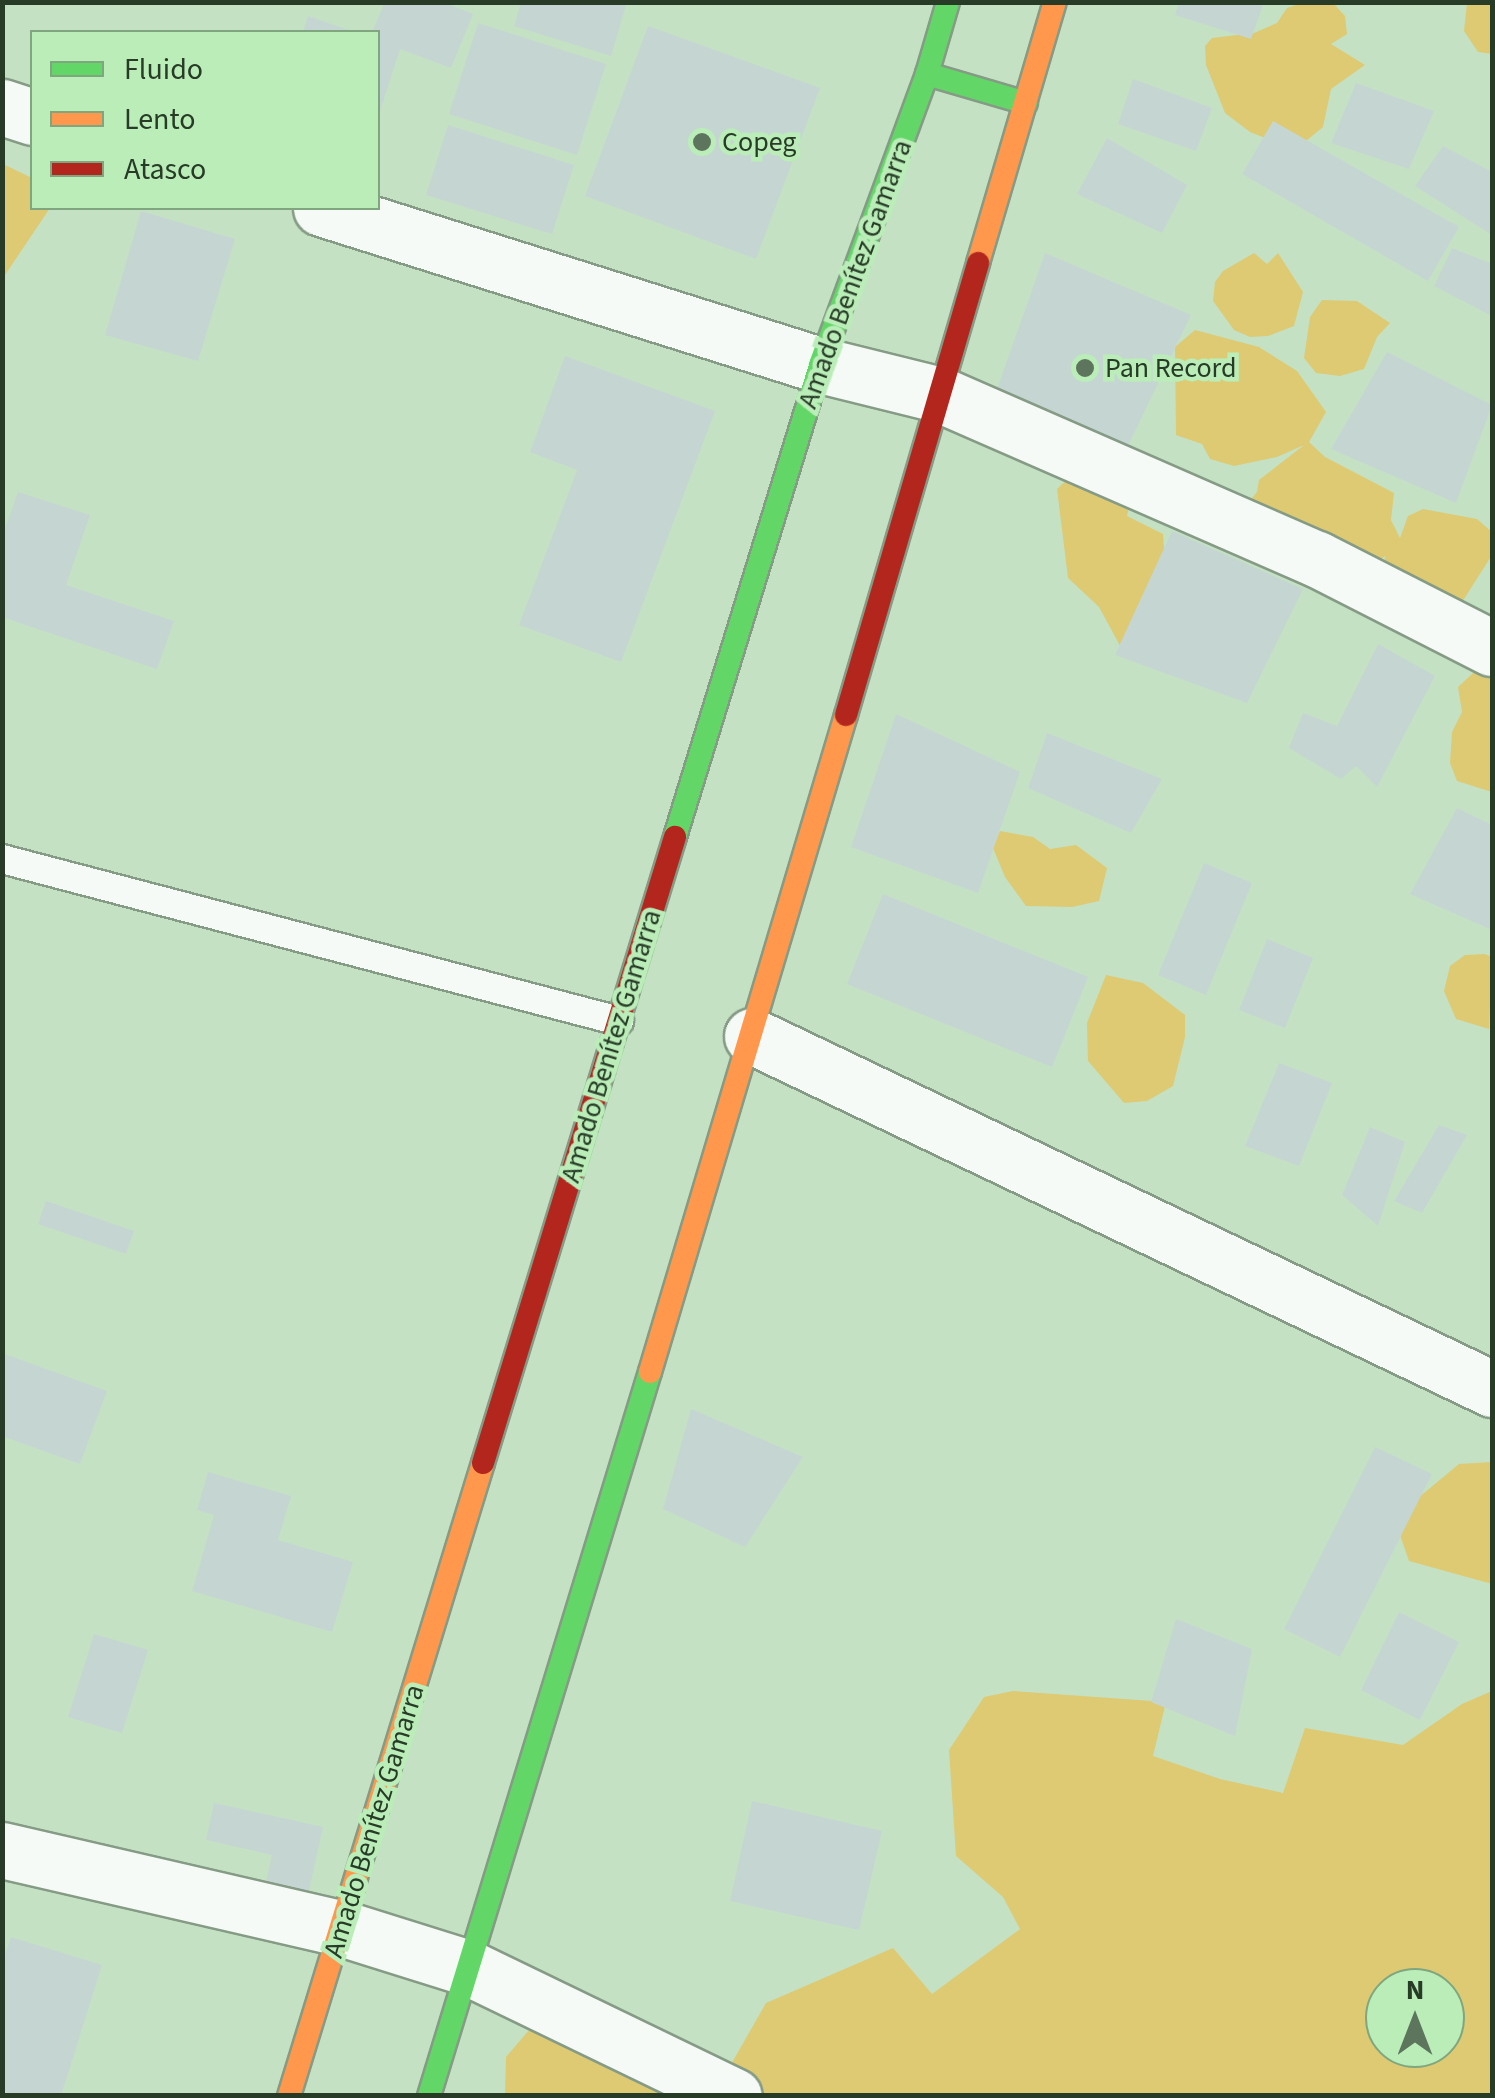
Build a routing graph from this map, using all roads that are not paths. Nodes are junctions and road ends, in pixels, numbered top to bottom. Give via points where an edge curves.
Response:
1 (948, 2) edge
2 (1054, 2) edge
3 (927, 74) junction
4 (1026, 103) junction
5 (2, 107) edge
6 (30, 116) edge
7 (327, 210) edge
8 (820, 365) junction
9 (941, 395) junction
10 (1492, 648) edge
11 (2, 860) edge
12 (618, 1021) junction
13 (752, 1036) junction
14 (1492, 1389) edge
15 (2, 1850) edge
16 (341, 1928) junction
17 (469, 1968) junction
18 (289, 2096) edge
19 (429, 2096) edge
20 (734, 2096) edge

1 - 3 main road, Amado Benítez Gamarra
2 - 4 main road
3 - 4 main road
3 - 8 main road, Amado Benítez Gamarra
4 - 9 main road
5 - 6 street
7 - 8 street
8 - 9 street
8 - 12 main road, Amado Benítez Gamarra
9 - 10 street via 1316,558
9 - 13 main road
11 - 12 lane
12 - 16 main road, Amado Benítez Gamarra
13 - 14 street
13 - 17 main road
15 - 16 street
16 - 17 street
16 - 18 main road, Amado Benítez Gamarra
17 - 19 main road
17 - 20 street

